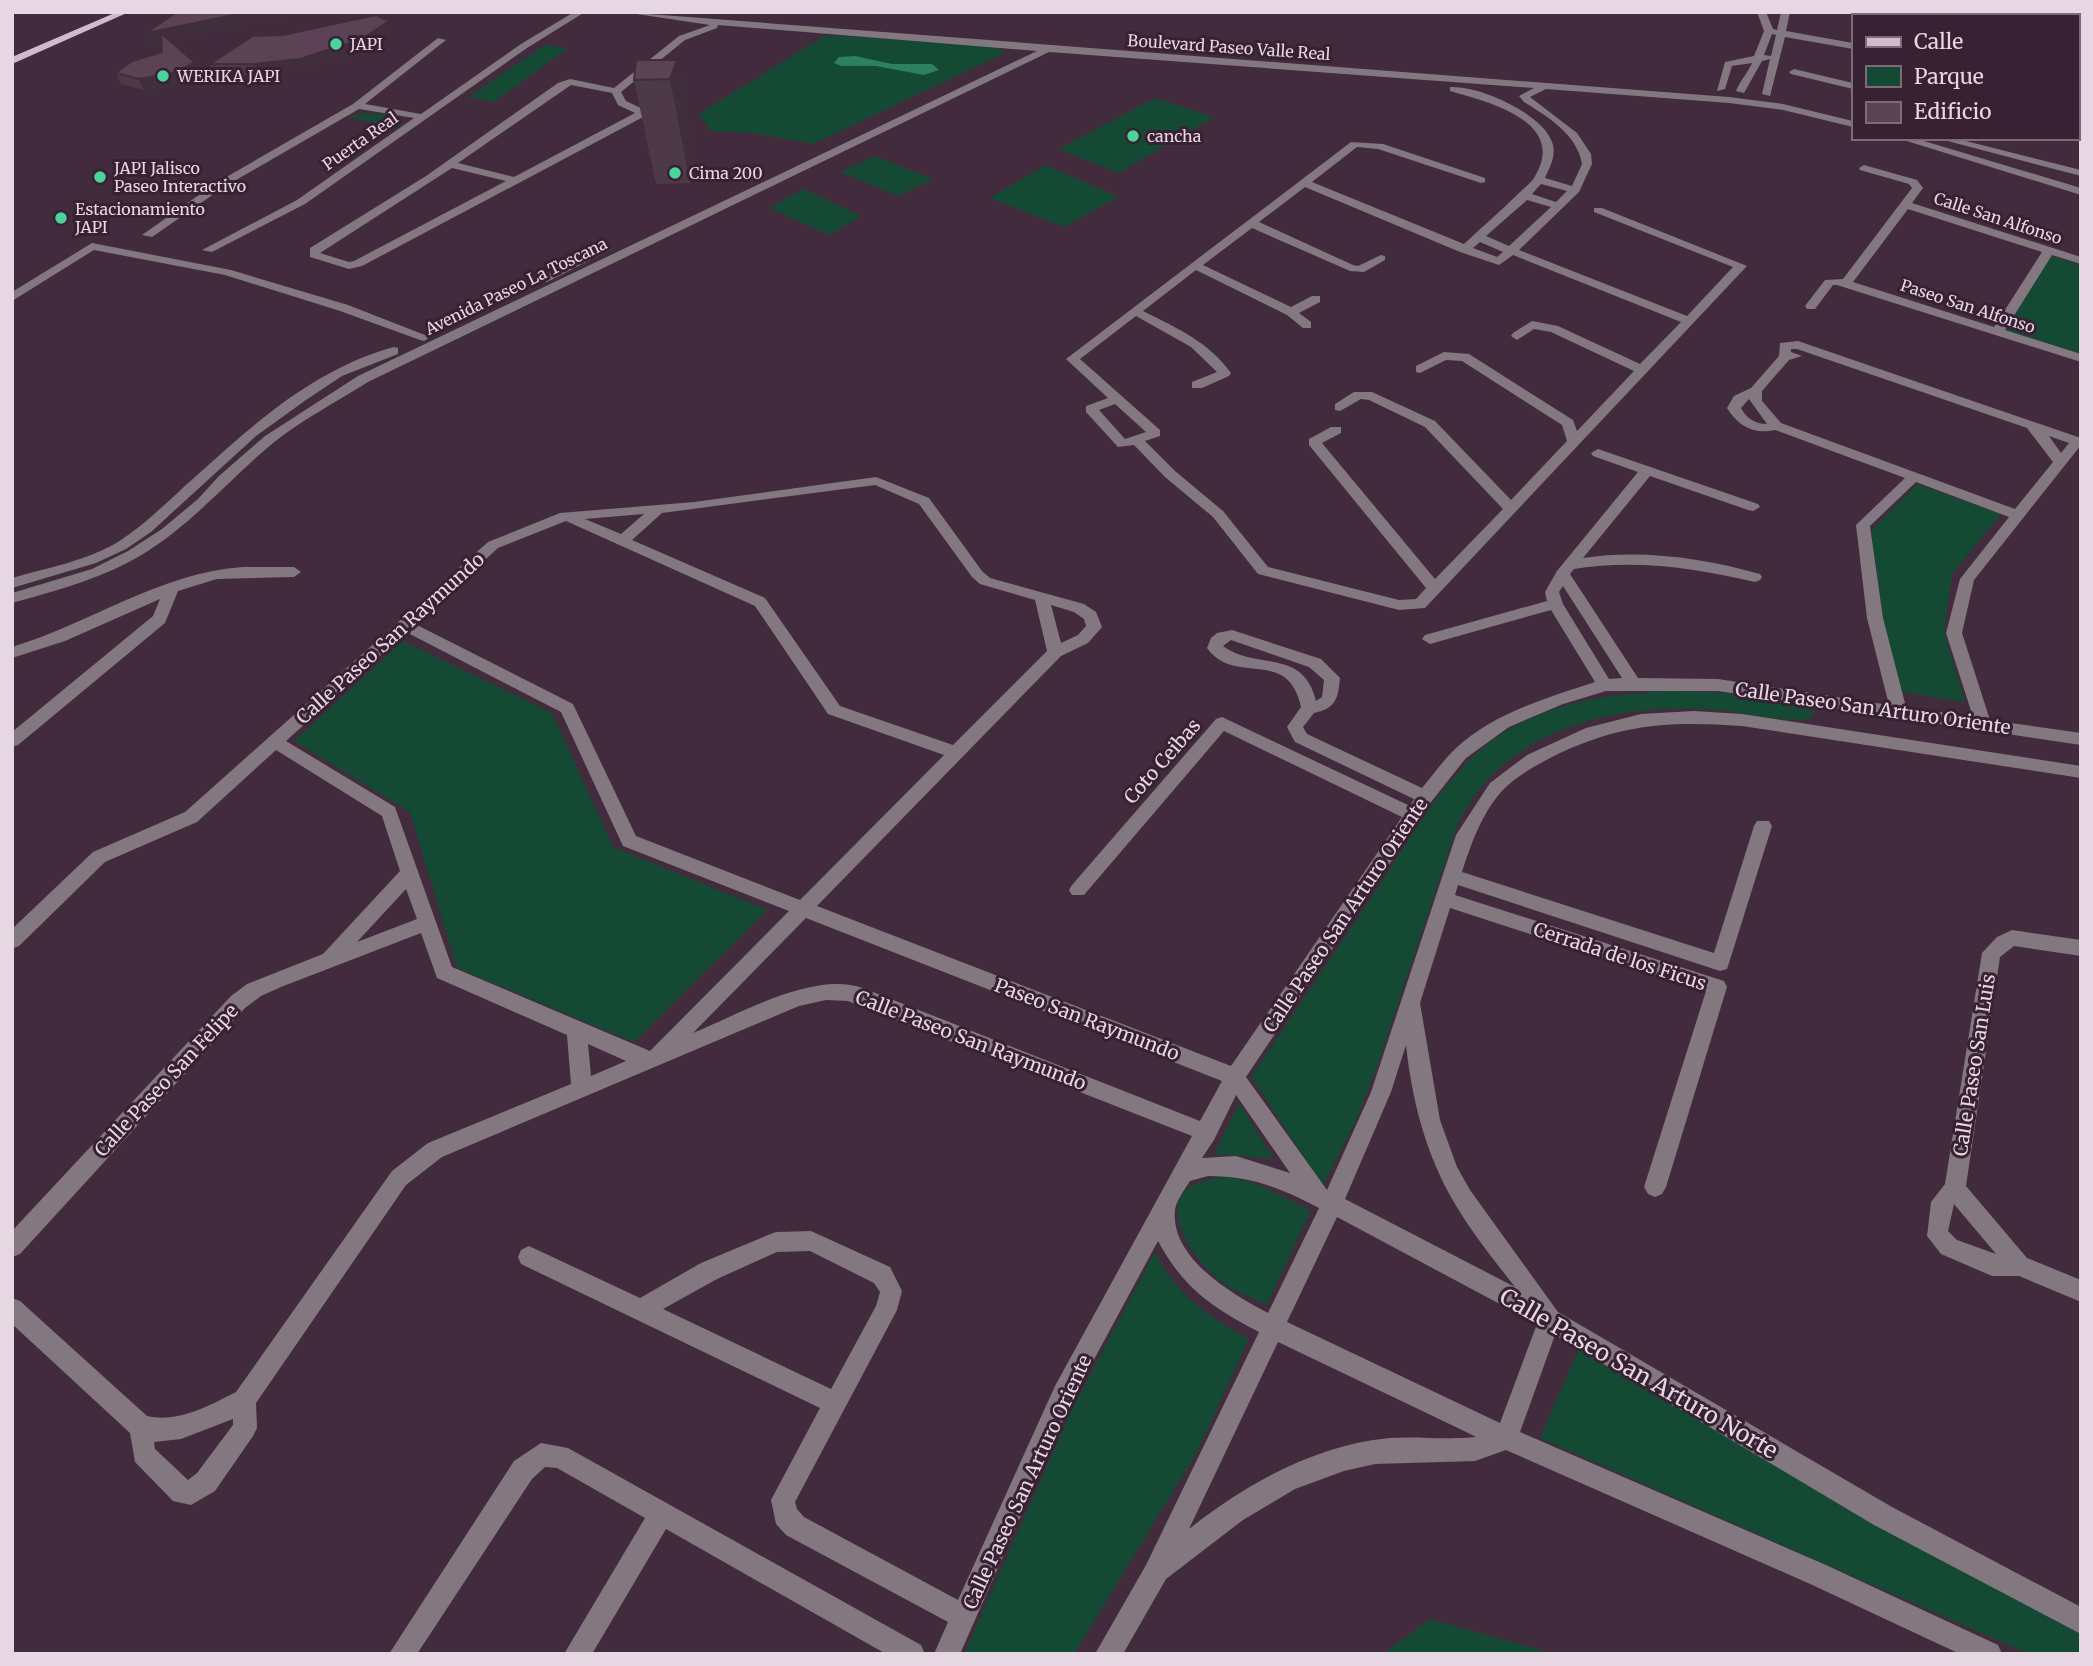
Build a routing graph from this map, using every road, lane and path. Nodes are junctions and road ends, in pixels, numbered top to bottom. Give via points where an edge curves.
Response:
1 (104, 12) edge
2 (125, 12) edge
3 (567, 12) edge
4 (581, 12) edge
5 (627, 12) edge
6 (703, 12) edge
7 (1760, 12) edge
8 (1786, 12) edge
9 (659, 18) junction
10 (721, 23) junction
11 (554, 25) junction
12 (1769, 31) junction
13 (1783, 33) junction
14 (441, 40) dead end
15 (1037, 40) junction
16 (1062, 42) junction
17 (1852, 46) edge
18 (1024, 47) junction
19 (1048, 49) junction
20 (12, 51) edge
21 (1777, 57) junction
22 (1758, 58) junction
23 (12, 61) edge
24 (1794, 72) dead end
25 (1413, 78) junction
26 (1574, 78) junction
27 (1852, 86) edge
28 (1548, 88) junction
29 (1720, 89) junction
30 (611, 90) junction
31 (1577, 90) junction
32 (1741, 91) junction
33 (1767, 94) junction
34 (357, 106) junction
35 (896, 109) junction
36 (1831, 113) junction
37 (909, 114) junction
38 (1852, 114) edge
39 (423, 117) junction
40 (1852, 124) edge
41 (1920, 140) edge
42 (1946, 143) edge
43 (450, 164) junction
44 (1864, 168) dead end
45 (2081, 173) edge
46 (754, 176) junction
47 (1309, 180) junction
48 (1481, 180) dead end
49 (1539, 180) junction
50 (517, 181) junction
51 (766, 183) junction
52 (725, 190) junction
53 (1575, 190) junction
54 (2081, 192) edge
55 (1523, 195) junction
56 (739, 197) junction
57 (1906, 205) junction
58 (1558, 206) junction
59 (1598, 211) dead end
60 (660, 222) junction
61 (1251, 223) junction
62 (673, 229) junction
63 (148, 236) dead end
64 (638, 240) junction
65 (1471, 243) junction
66 (1516, 246) junction
67 (208, 250) dead end
68 (2049, 251) junction
69 (1381, 258) dead end
70 (2081, 261) edge
71 (1195, 265) junction
72 (1846, 283) junction
73 (12, 297) edge
74 (1316, 299) dead end
75 (1811, 306) dead end
76 (1135, 311) junction
77 (1291, 312) junction
78 (1693, 317) junction
79 (1307, 325) dead end
80 (1997, 332) junction
81 (1517, 336) dead end
82 (424, 337) junction
83 (2081, 358) edge
84 (1420, 369) dead end
85 (1642, 370) junction
86 (1197, 385) dead end
87 (1756, 391) junction
88 (1118, 399) junction
89 (1340, 407) dead end
90 (1608, 407) junction
91 (1567, 424) junction
92 (2030, 424) junction
93 (1776, 426) junction
94 (1336, 430) dead end
95 (251, 433) junction
96 (270, 439) junction
97 (1136, 439) junction
98 (1574, 442) junction
99 (1598, 453) dead end
100 (2060, 462) junction
101 (1648, 469) junction
102 (1913, 478) junction
103 (1753, 507) dead end
104 (1510, 508) junction
105 (658, 509) junction
106 (2018, 515) junction
107 (565, 516) junction
108 (1592, 538) junction
109 (622, 541) junction
110 (1638, 558) junction
111 (1566, 569) junction
112 (294, 572) dead end
113 (1755, 577) dead end
114 (12, 583) edge
115 (1434, 588) junction
116 (171, 590) junction
117 (12, 598) edge
118 (1042, 598) junction
119 (1555, 604) junction
120 (404, 625) junction
121 (1430, 639) dead end
122 (1055, 652) junction
123 (12, 653) edge
124 (1633, 683) junction
125 (1605, 685) junction
126 (1820, 701) junction
127 (1309, 708) junction
128 (1899, 713) junction
129 (1983, 724) junction
130 (1829, 733) junction
131 (2081, 738) edge
132 (12, 741) edge
133 (275, 742) junction
134 (956, 752) junction
135 (2081, 772) edge
136 (1425, 797) junction
137 (1413, 815) junction
138 (1763, 827) dead end
139 (410, 873) junction
140 (1452, 876) junction
141 (1078, 890) dead end
142 (1445, 899) junction
143 (802, 908) junction
144 (427, 923) junction
145 (12, 941) edge
146 (2081, 948) edge
147 (326, 961) junction
148 (1413, 999) junction
149 (577, 1033) junction
150 (651, 1059) junction
151 (1235, 1077) junction
152 (582, 1090) junction
153 (1207, 1133) junction
154 (1184, 1173) junction
155 (1655, 1187) dead end
156 (1955, 1189) junction
157 (1325, 1201) junction
158 (1165, 1209) junction
159 (12, 1247) edge
160 (529, 1257) dead end
161 (2019, 1265) junction
162 (2081, 1291) edge
163 (12, 1309) edge
164 (640, 1310) junction
165 (1550, 1319) junction
166 (1274, 1328) junction
167 (244, 1400) junction
168 (835, 1403) junction
169 (141, 1427) junction
170 (1506, 1438) junction
171 (662, 1513) junction
172 (1155, 1574) junction
173 (964, 1617) junction
174 (2081, 1621) edge
175 (402, 1654) edge
176 (577, 1654) edge
177 (912, 1654) edge
178 (947, 1654) edge
179 (1108, 1654) edge
180 (1989, 1654) edge

1 - 20 main road
2 - 23 main road
3 - 11 street, Puerta Real
4 - 11 street, Puerta Real
5 - 9 street, Boulevard Paseo Valle Real
6 - 15 street, Boulevard Paseo Valle Real
7 - 12 street
8 - 13 street
9 - 10 street, Boulevard Paseo Valle Real
9 - 30 street via 672,36
10 - 18 street, Boulevard Paseo Valle Real
10 - 30 street via 682,38
11 - 39 street, Puerta Real
12 - 13 street
12 - 22 street
13 - 17 street
13 - 21 street
14 - 34 street
15 - 16 street, Boulevard Paseo Valle Real
15 - 18 street, Avenida Paseo La Toscana
16 - 19 street, Avenida Paseo La Toscana
16 - 26 street, Boulevard Paseo Valle Real
18 - 19 street, Boulevard Paseo Valle Real
18 - 35 street, Avenida Paseo La Toscana
19 - 25 street, Boulevard Paseo Valle Real
19 - 37 street, Avenida Paseo La Toscana
21 - 22 street
21 - 33 street
22 - 29 street via 1728,64
22 - 32 street
24 - 27 street
25 - 28 street, Boulevard Paseo Valle Real
25 - 49 street via 1490,100 1541,129 1551,154
26 - 29 street, Boulevard Paseo Valle Real
26 - 31 street via 1583,85
28 - 31 street, Boulevard Paseo Valle Real
28 - 53 street via 1524,96 1566,127 1585,156 1587,165
29 - 32 street, Boulevard Paseo Valle Real
30 - 43 street via 570,82 561,85
30 - 50 street via 619,100 642,111 642,116
31 - 36 street, Boulevard Paseo Valle Real via 1740,101
32 - 33 street, Boulevard Paseo Valle Real
33 - 36 street, Boulevard Paseo Valle Real
34 - 39 street
34 - 63 street via 220,185
35 - 37 street
35 - 46 street, Avenida Paseo La Toscana
36 - 38 street, Boulevard Paseo Valle Real
36 - 40 street
37 - 51 street, Avenida Paseo La Toscana
39 - 67 street, Puerta Real via 301,202
41 - 42 street
42 - 45 street
42 - 54 street
43 - 50 street
43 - 50 street via 314,250 314,255 349,266 358,264
44 - 57 street, Calle San Alfonso via 1916,184 1918,188
46 - 51 street
46 - 52 street, Avenida Paseo La Toscana
47 - 48 street via 1361,143
47 - 61 street
47 - 65 street
49 - 53 street
49 - 55 street
51 - 56 street, Avenida Paseo La Toscana
52 - 56 street
52 - 60 street, Avenida Paseo La Toscana
53 - 58 street
55 - 58 street
55 - 65 street
56 - 62 street, Avenida Paseo La Toscana
57 - 68 street, Calle San Alfonso
57 - 72 street, Calle San Alfonso
58 - 66 street
59 - 78 street via 1741,265
60 - 62 street
60 - 64 street, Avenida Paseo La Toscana
61 - 69 street via 1350,268 1360,270
61 - 71 street
62 - 64 street, Avenida Paseo La Toscana
64 - 82 street, Avenida Paseo La Toscana
64 - 96 street, Avenida Paseo La Toscana via 354,384
65 - 66 street
65 - 66 street via 1499,262
66 - 78 street
68 - 70 street, Calle San Alfonso
68 - 80 street
71 - 76 street
71 - 77 street
72 - 75 street, Calle San Alfonso via 1829,282
72 - 80 street, Paseo San Alfonso
73 - 82 street via 92,246 227,272
74 - 77 street
76 - 86 street via 1213,356 1225,373
76 - 88 street via 1072,359
77 - 79 street
78 - 85 street
80 - 83 street, Paseo San Alfonso
81 - 85 street via 1532,325 1554,329
82 - 95 street, Avenida Paseo La Toscana via 327,379
84 - 91 street via 1444,356 1465,357
85 - 90 street
87 - 92 street via 1785,356 1830,356
87 - 93 street via 1755,402
87 - 93 street via 1739,400 1734,408 1738,417 1748,425
88 - 97 street via 1155,433
88 - 97 street via 1091,409 1123,444
89 - 104 street via 1359,395 1373,396 1430,424
90 - 91 street
90 - 98 street
91 - 98 street
92 - 100 street
92 - 100 street via 2077,441
93 - 102 street
94 - 115 street via 1314,442
95 - 96 street
95 - 114 street, Avenida Paseo La Toscana via 146,529 121,546 91,560
96 - 117 street, Avenida Paseo La Toscana via 203,502 133,554 97,572
97 - 115 street via 1218,514 1263,571 1399,605 1420,604
98 - 104 street
99 - 101 street
100 - 106 street
101 - 103 street
101 - 108 street
102 - 106 street
102 - 128 street via 1863,525 1875,618
104 - 115 street
105 - 107 street, Calle Paseo San Raymundo
105 - 109 street
105 - 118 street, Calle Paseo San Raymundo via 880,482 924,501 980,577
106 - 129 street via 1967,579 1954,633
107 - 109 street
107 - 120 street, Calle Paseo San Raymundo via 493,545
108 - 110 street
108 - 111 street
109 - 134 street via 760,602 834,710
110 - 111 street
110 - 113 street
111 - 119 street via 1552,592
111 - 124 street
112 - 116 street via 222,573
116 - 123 street via 80,631
116 - 132 street via 160,619
118 - 122 street
118 - 122 street, Calle Paseo San Raymundo via 1079,608 1091,616 1094,627 1083,639
119 - 121 street
119 - 125 street
120 - 133 street, Calle Paseo San Raymundo
120 - 143 street, Paseo San Raymundo via 567,708 629,841
122 - 134 street, Calle Paseo San Raymundo
124 - 125 street, Calle Paseo San Arturo Oriente
124 - 126 street, Calle Paseo San Arturo Oriente via 1718,685
125 - 136 street, Calle Paseo San Arturo Oriente via 1557,699 1503,723 1460,754
126 - 128 street, Calle Paseo San Arturo Oriente
126 - 130 street
127 - 127 street via 1331,699 1332,678 1327,671 1233,635 1216,642 1215,648 1227,658 1272,665 1297,678 1306,690
127 - 136 street via 1295,727 1301,738
128 - 129 street, Calle Paseo San Arturo Oriente
129 - 131 street, Calle Paseo San Arturo Oriente
130 - 135 street, Calle Paseo San Arturo Oriente
130 - 140 street, Calle Paseo San Arturo Oriente via 1694,717 1641,720 1586,734 1533,759 1496,787 1465,835
133 - 139 street via 389,812
133 - 145 street, Calle Paseo San Raymundo via 191,817 99,857
134 - 143 street, Calle Paseo San Raymundo
136 - 137 street, Calle Paseo San Arturo Oriente
137 - 141 street, Coto Ceibas via 1222,723
137 - 151 street, Calle Paseo San Arturo Oriente
138 - 140 street via 1720,963
139 - 144 street
139 - 147 street
140 - 142 street, Calle Paseo San Arturo Oriente
142 - 148 street, Calle Paseo San Arturo Oriente
142 - 155 street, Cerrada de los Ficus via 1717,987
143 - 150 street, Calle Paseo San Raymundo
143 - 151 street, Paseo San Raymundo
144 - 147 street, Calle Paseo San Felipe
144 - 149 street via 444,972
146 - 156 street, Calle Paseo San Luis via 2012,939 1991,953
147 - 159 street, Calle Paseo San Felipe via 254,990 238,1002
148 - 157 street, Calle Paseo San Arturo Oriente via 1381,1092
148 - 165 street, Calle Paseo San Arturo Oriente via 1418,1068 1434,1138 1476,1219
149 - 150 street
149 - 152 street
150 - 152 street, Calle Paseo San Raymundo
150 - 153 street, Calle Paseo San Raymundo via 796,999 842,990
151 - 153 street, Calle Paseo San Arturo Oriente
151 - 157 street
152 - 167 street, Calle Paseo San Raymundo via 435,1150 410,1167
153 - 154 street, Calle Paseo San Arturo Oriente
154 - 157 street, Calle Paseo San Arturo Norte via 1208,1166 1236,1166 1274,1176
154 - 158 street, Calle Paseo San Arturo Oriente
156 - 161 street, Calle Paseo San Luis
156 - 161 street, Calle Paseo San Luis via 1942,1202 1937,1228 1942,1242 1992,1265
157 - 165 street, Calle Paseo San Arturo Norte
157 - 166 street, Calle Paseo San Arturo Oriente
158 - 166 street via 1165,1233 1197,1279 1225,1302
158 - 173 street, Calle Paseo San Arturo Oriente via 1063,1394
160 - 164 street
161 - 162 street, Calle Paseo San Luis
163 - 169 street
164 - 168 street
164 - 168 street via 709,1271 776,1242 811,1241 882,1275 891,1291 886,1310
165 - 170 street
165 - 174 street, Calle Paseo San Arturo Norte via 1883,1516
166 - 170 street
166 - 172 street, Calle Paseo San Arturo Oriente
167 - 169 street, Calle Paseo San Raymundo via 169,1431
167 - 169 street, Calle Paseo San Raymundo via 245,1427 206,1482 191,1493 182,1492 143,1454
168 - 173 street via 783,1500 785,1515 795,1526
170 - 172 street, Calle Paseo San Arturo Oriente via 1467,1451 1415,1448 1376,1452 1305,1472 1244,1502
170 - 180 street
171 - 175 street via 560,1456 541,1455 523,1470
171 - 176 street
171 - 177 street
172 - 179 street, Calle Paseo San Arturo Oriente
173 - 178 street, Calle Paseo San Arturo Oriente

